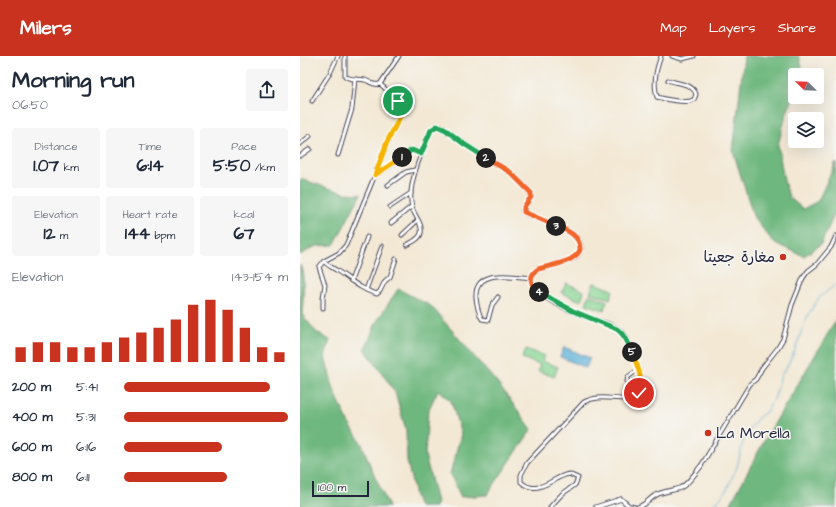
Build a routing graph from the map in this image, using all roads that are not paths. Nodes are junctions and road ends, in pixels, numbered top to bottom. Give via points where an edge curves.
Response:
1 (338, 56) edge
2 (344, 56) edge
3 (399, 56) edge
4 (661, 56) edge
5 (672, 56) edge
6 (694, 56) edge
7 (355, 79) junction
8 (668, 80) dead end
9 (380, 84) junction
10 (312, 101) dead end
11 (310, 136) dead end
12 (300, 144) edge
13 (310, 149) dead end
14 (421, 154) junction
15 (300, 156) edge
16 (338, 156) dead end
17 (415, 170) junction
18 (375, 175) junction
19 (388, 186) dead end
20 (411, 193) junction
21 (390, 207) dead end
22 (412, 207) junction
23 (418, 220) junction
24 (390, 223) dead end
25 (402, 235) dead end
26 (836, 236) edge
27 (367, 237) dead end
28 (408, 245) dead end
29 (382, 246) dead end
30 (396, 259) dead end
31 (324, 261) junction
32 (531, 278) junction
33 (351, 281) junction
34 (366, 290) junction
35 (498, 298) dead end
36 (323, 308) dead end
37 (639, 369) junction
38 (637, 397) junction
39 (701, 466) joint
40 (550, 507) edge
41 (596, 507) edge
42 (634, 507) edge
43 (638, 507) edge

1 - 10 street
2 - 7 street via 346,76
3 - 9 street
4 - 8 street via 654,86 657,96 684,102 695,99 694,89
5 - 6 street via 682,60
7 - 9 street
7 - 16 street via 352,109
9 - 18 street via 404,106 404,109 387,142
11 - 12 street
13 - 15 street
14 - 17 street
14 - 18 street via 411,150
14 - 32 street via 433,128 442,127 464,144 510,172 523,185 531,195 524,207 525,213 564,229 578,240 581,248 576,256 571,260 538,269
17 - 19 street via 406,172
17 - 20 street
18 - 31 street via 344,250
20 - 21 street
20 - 22 street
22 - 23 street
22 - 24 street
23 - 25 street
23 - 28 street via 421,234
26 - 39 street via 831,247 803,278 780,343 750,384
27 - 33 street
29 - 34 street
30 - 34 street via 390,277 379,293
31 - 33 street
31 - 36 street via 319,267 325,285
32 - 35 street via 500,275 482,281 476,292 477,306 482,319 488,320 492,304
32 - 37 street via 533,287 548,298 573,311 609,324 622,333
33 - 34 street
37 - 38 street via 641,384
37 - 38 street via 628,377 627,381
38 - 40 street via 594,397 584,402 527,463 521,475 521,482 526,487 544,486 569,474 578,478 575,485
39 - 43 street via 683,487 662,492
41 - 42 street via 621,499

